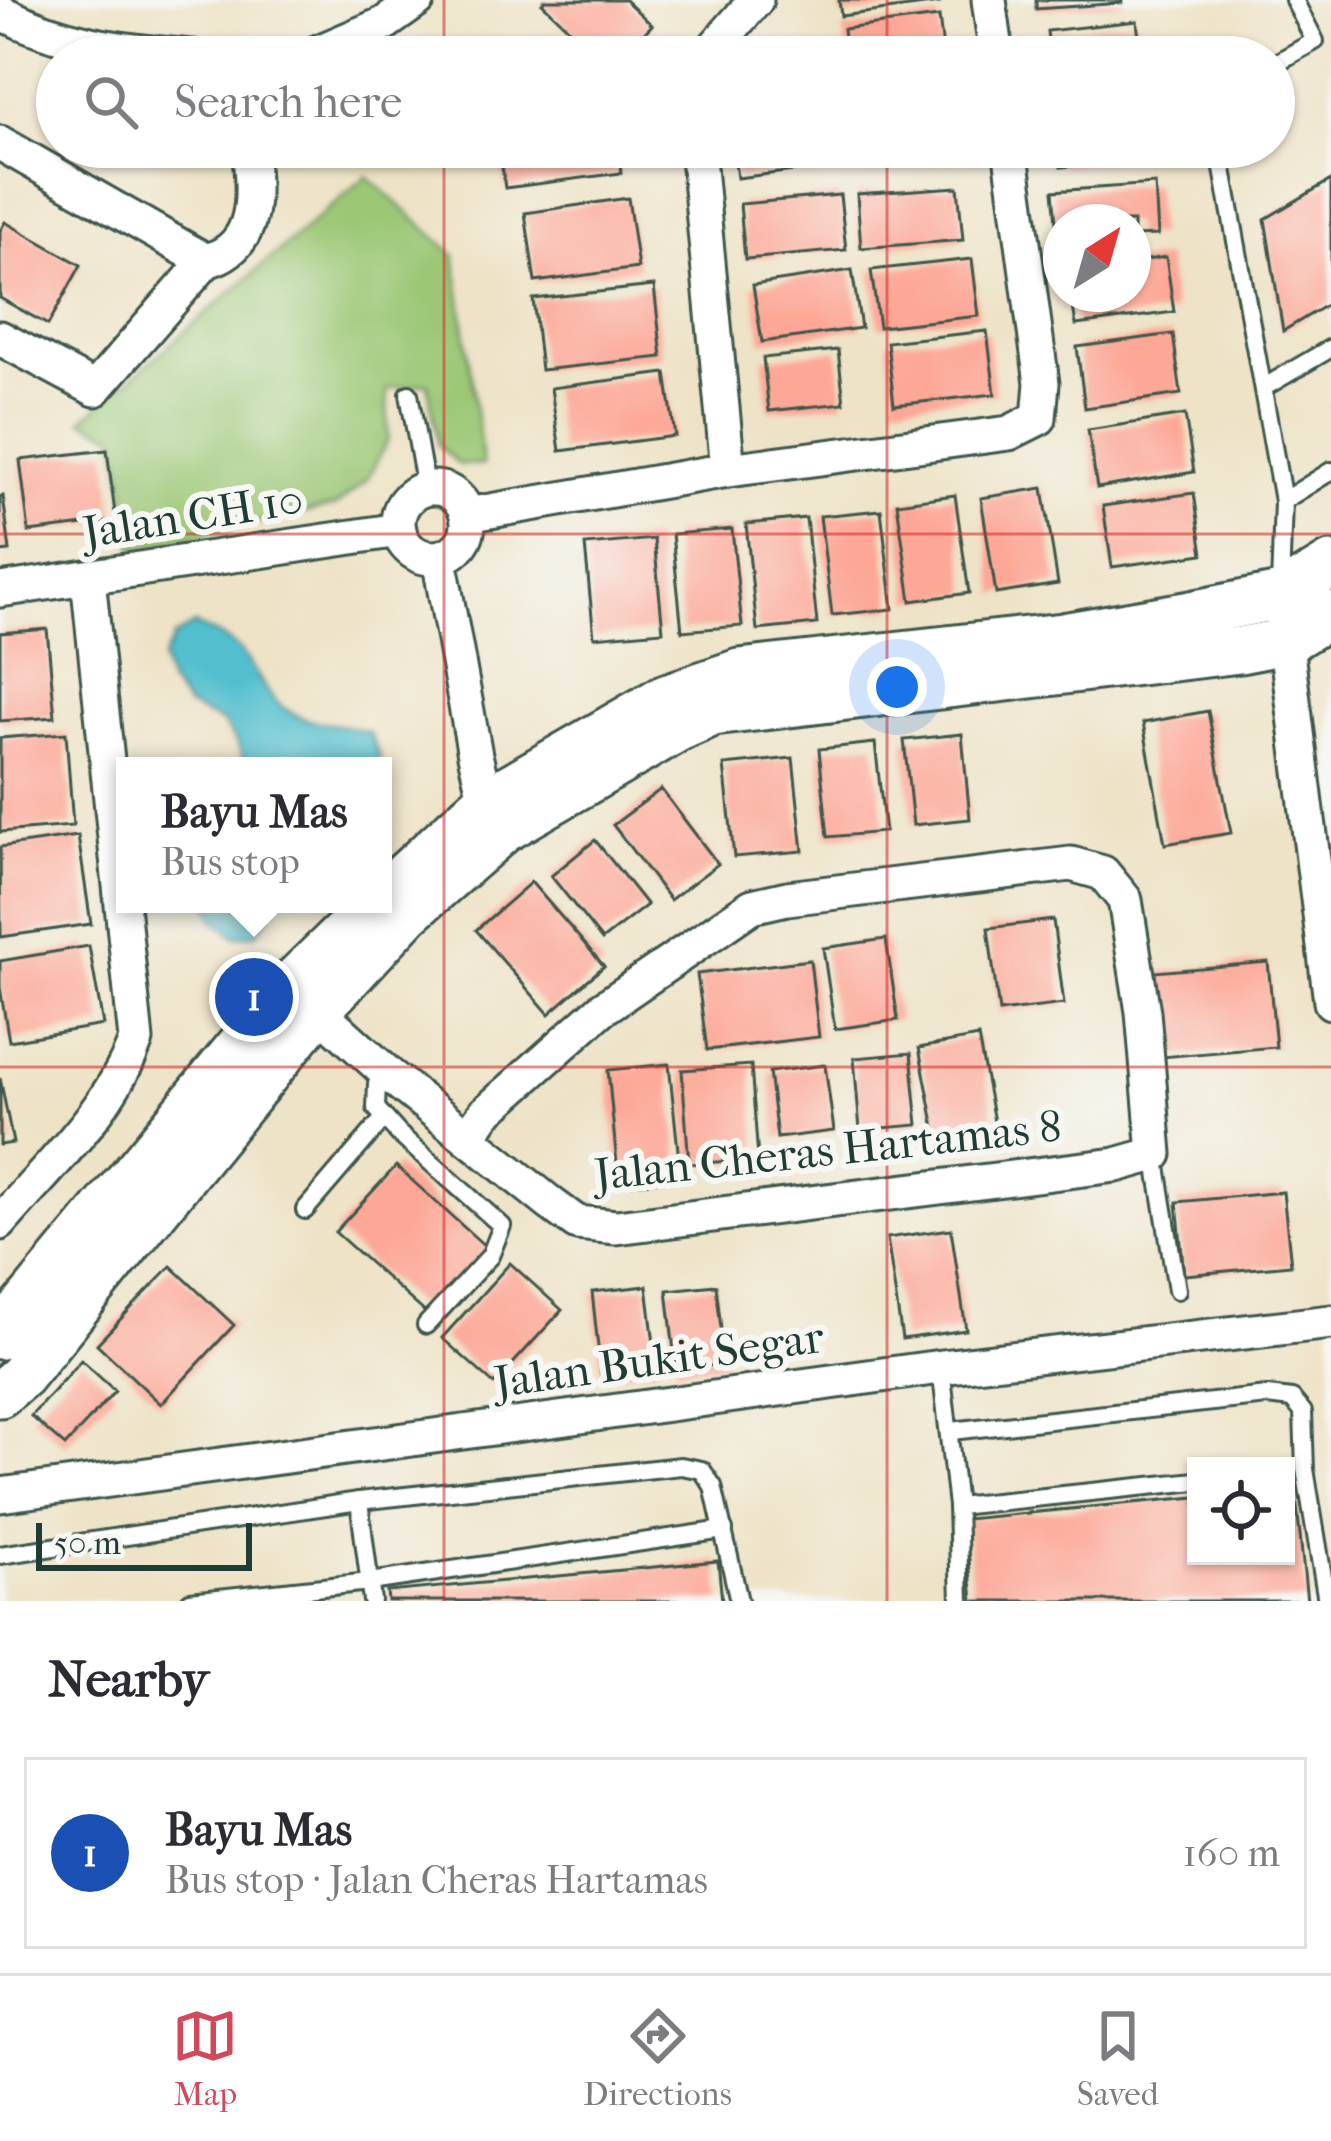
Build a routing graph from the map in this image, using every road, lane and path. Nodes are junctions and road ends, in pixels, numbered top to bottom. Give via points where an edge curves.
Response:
1 (418, 0) edge
2 (756, 0) edge
3 (989, 0) edge
4 (1294, 0) edge
5 (0, 12) edge
6 (50, 36) edge
7 (356, 36) edge
8 (724, 36) edge
9 (994, 36) edge
10 (1295, 52) edge
11 (0, 143) edge
12 (36, 164) edge
13 (44, 168) edge
14 (250, 168) edge
15 (699, 168) edge
16 (1013, 168) edge
17 (1223, 168) edge
18 (206, 261) junction
19 (0, 338) edge
20 (1331, 348) edge
21 (1263, 388) junction
22 (409, 394) dead end
23 (728, 470) junction
24 (1331, 471) edge
25 (426, 489) junction
26 (1283, 501) junction
27 (467, 515) junction
28 (399, 530) junction
29 (439, 558) junction
30 (1331, 565) edge
31 (88, 578) junction
32 (0, 590) edge
33 (1280, 596) junction
34 (1331, 614) edge
35 (1286, 641) junction
36 (495, 816) junction
37 (116, 848) edge
38 (392, 890) edge
39 (123, 913) edge
40 (367, 913) edge
41 (304, 997) junction
42 (1331, 1002) edge
43 (382, 1069) junction
44 (383, 1118) junction
45 (468, 1137) junction
46 (1155, 1154) junction
47 (305, 1210) dead end
48 (0, 1223) edge
49 (1178, 1290) dead end
50 (1331, 1322) edge
51 (426, 1325) dead end
52 (0, 1336) edge
53 (941, 1367) junction
54 (0, 1394) edge
55 (951, 1431) junction
56 (1296, 1470) edge
57 (1187, 1481) edge
58 (0, 1495) edge
59 (359, 1501) junction
60 (957, 1506) junction
61 (724, 1530) junction
62 (0, 1556) edge
63 (370, 1582) junction
64 (190, 1601) edge
65 (373, 1601) edge
66 (739, 1601) edge
67 (960, 1601) edge
68 (1327, 1601) edge

1 - 7 street
2 - 8 street
3 - 9 street
4 - 10 lane via 1315,41
5 - 6 street
11 - 12 street
13 - 18 street
14 - 18 street via 248,231
15 - 23 street
16 - 23 street via 1042,383 1039,418 1010,433
17 - 21 lane
18 - 19 street via 95,389
20 - 21 lane
21 - 26 lane
22 - 25 lane
23 - 27 street
24 - 26 lane
25 - 27 street via 447,491
25 - 28 street via 407,500
26 - 33 lane
27 - 29 street via 466,538
28 - 29 street via 408,549
28 - 31 street, Jalan CH 10
29 - 36 street
30 - 33 street
31 - 32 street, Jalan CH 10
31 - 37 street
33 - 35 street
33 - 36 street via 1063,635 739,672 666,698
34 - 35 street
35 - 36 street via 712,713
35 - 42 street
36 - 38 street
36 - 41 street via 409,912
39 - 48 street via 136,1040 125,1071
40 - 41 street
41 - 43 street, Jalan Cheras Hartamas 8
41 - 52 street
41 - 54 street
43 - 44 lane via 376,1108
43 - 45 street, Jalan Cheras Hartamas 8
44 - 47 lane
44 - 51 lane via 502,1226 490,1256
45 - 46 street, Jalan Cheras Hartamas 8 via 577,1223 616,1227
45 - 46 street via 602,1009 752,907 1071,864 1103,873 1125,900
46 - 49 lane
50 - 53 street, Jalan Bukit Segar
53 - 55 lane
53 - 58 street, Jalan Bukit Segar
55 - 56 lane via 1268,1396 1292,1399 1303,1412
55 - 60 lane
56 - 68 lane
57 - 60 lane
59 - 61 lane via 681,1466 701,1470 713,1486
59 - 62 lane
59 - 63 lane
60 - 67 lane
61 - 63 lane
61 - 66 lane
63 - 64 lane
63 - 65 lane

